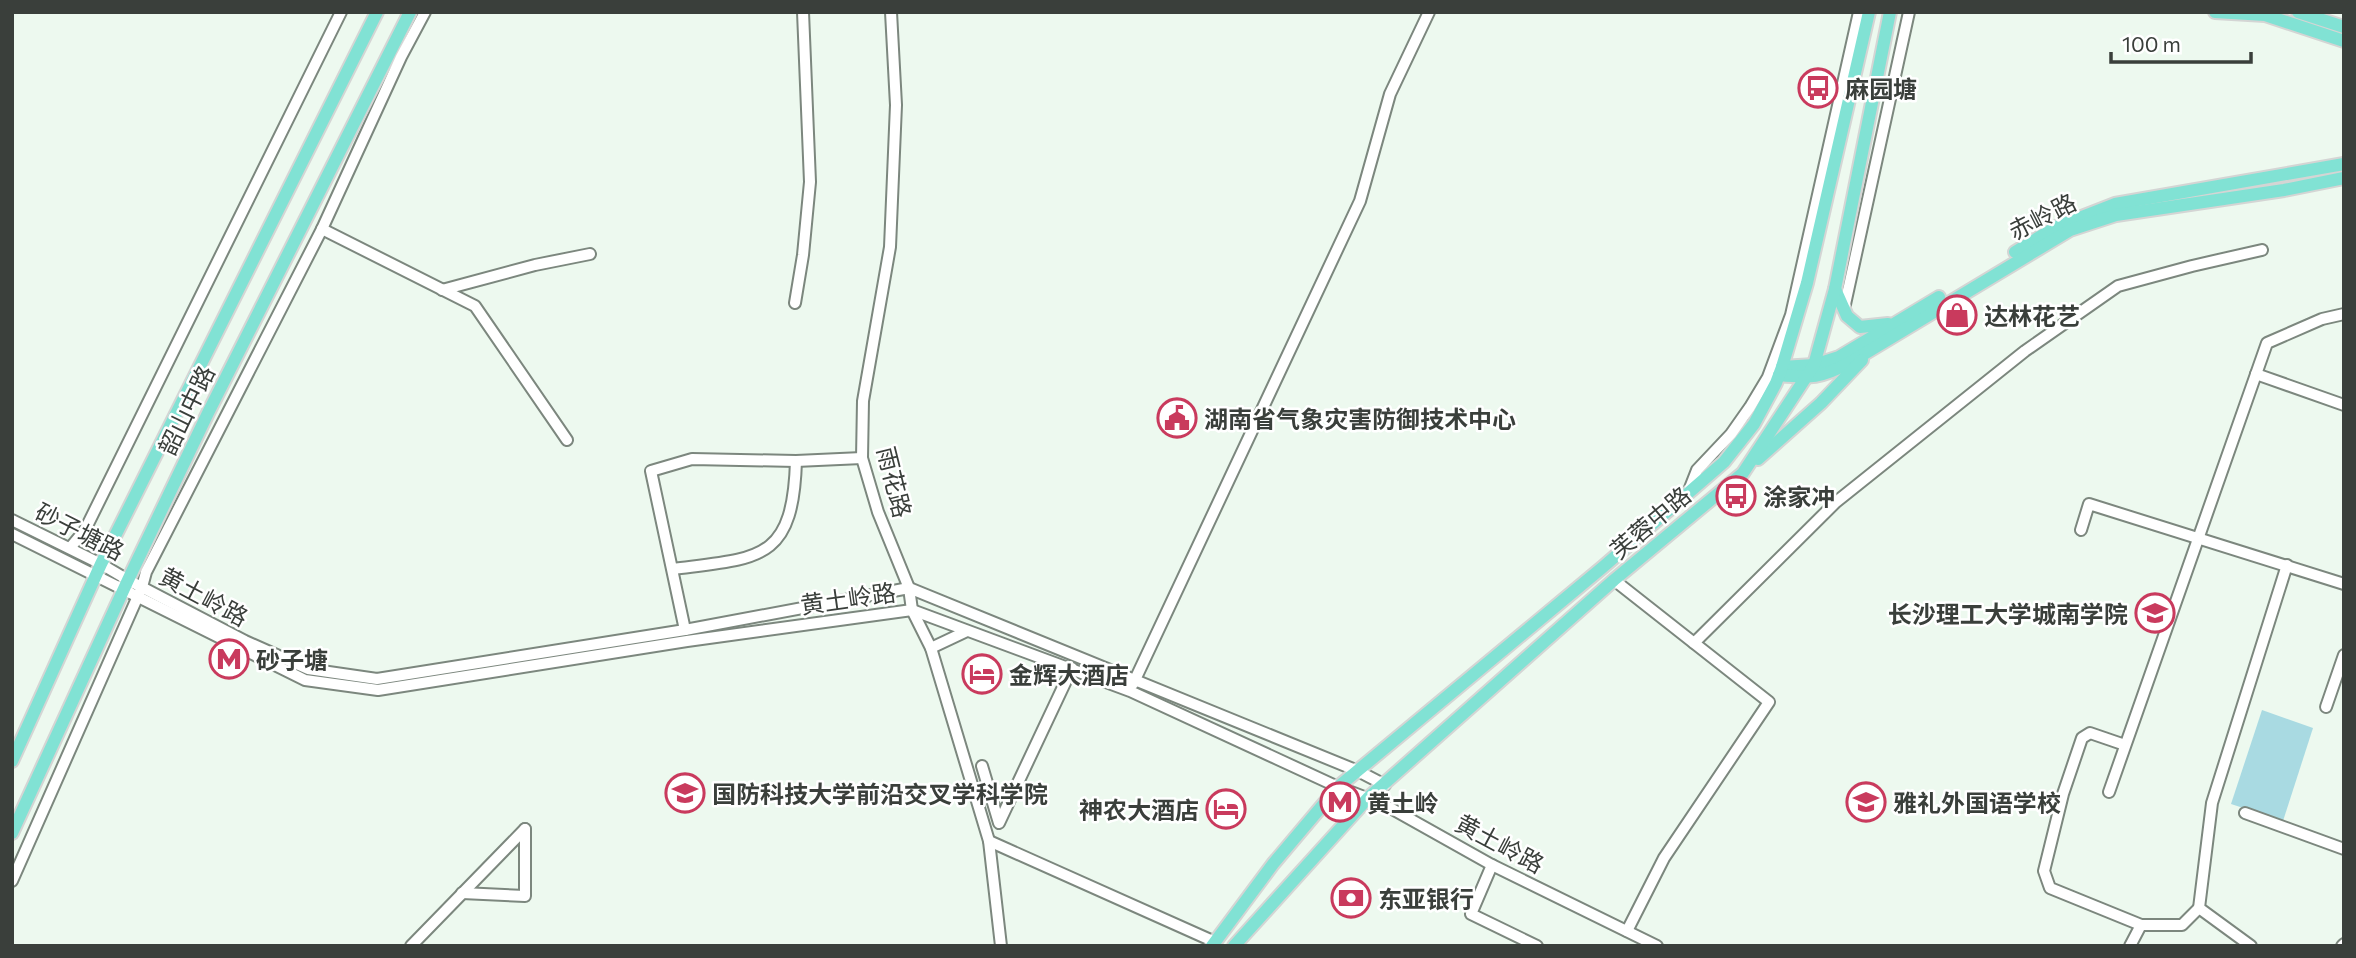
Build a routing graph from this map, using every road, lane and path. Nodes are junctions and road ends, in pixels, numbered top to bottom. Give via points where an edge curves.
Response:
1 (341, 12) edge
2 (377, 12) edge
3 (410, 12) edge
4 (425, 12) edge
5 (803, 12) edge
6 (891, 12) edge
7 (1429, 12) edge
8 (1858, 12) edge
9 (1869, 12) edge
10 (1890, 12) edge
11 (1909, 12) edge
12 (2215, 12) edge
13 (2298, 12) edge
14 (2261, 14) edge
15 (2344, 27) edge
16 (2344, 41) edge
17 (2344, 164) edge
18 (2344, 178) edge
19 (322, 229) junction
20 (2262, 250) dead end
21 (590, 254) dead end
22 (1835, 289) junction
23 (442, 290) junction
24 (795, 303) dead end
25 (1844, 309) junction
26 (2344, 314) edge
27 (1895, 323) junction
28 (1872, 349) junction
29 (1814, 365) junction
30 (1781, 371) junction
31 (2256, 374) junction
32 (1805, 377) junction
33 (2344, 405) edge
34 (568, 440) dead end
35 (862, 458) junction
36 (796, 461) junction
37 (1743, 473) junction
38 (1688, 493) junction
39 (12, 520) edge
40 (2081, 530) dead end
41 (12, 534) edge
42 (2198, 538) junction
43 (70, 548) junction
44 (102, 564) junction
45 (2287, 565) junction
46 (673, 569) junction
47 (97, 577) junction
48 (1614, 580) junction
49 (2344, 583) edge
50 (126, 585) junction
51 (909, 588) junction
52 (139, 592) junction
53 (912, 610) junction
54 (685, 630) junction
55 (967, 631) junction
56 (1694, 643) junction
57 (931, 648) junction
58 (2344, 654) edge
59 (1072, 668) junction
60 (1132, 686) junction
61 (2326, 707) dead end
62 (2125, 745) junction
63 (12, 761) edge
64 (982, 766) dead end
65 (1358, 771) junction
66 (1385, 785) junction
67 (1338, 788) junction
68 (2109, 792) dead end
69 (1368, 798) junction
70 (2245, 813) dead end
71 (12, 833) edge
72 (989, 841) junction
73 (2344, 849) edge
74 (1492, 865) junction
75 (12, 881) edge
76 (462, 893) junction
77 (2199, 908) junction
78 (2141, 925) junction
79 (1627, 931) junction
80 (1213, 944) edge
81 (411, 946) edge
82 (1001, 946) edge
83 (1234, 946) edge
84 (1537, 946) edge
85 (1657, 946) edge
86 (2130, 946) edge
87 (2251, 946) edge

1 - 43 street via 85,530
2 - 44 main road, 韶山中路
3 - 50 main road, 韶山中路
4 - 19 street
5 - 24 street via 810,183
6 - 35 street, 雨花路 via 896,105 890,247 863,401
7 - 60 street via 1390,94 1360,201
8 - 38 street via 1791,315 1768,377 1731,434 1696,470
9 - 30 main road, 芙蓉中路 via 1807,283
10 - 22 main road, 芙蓉中路
11 - 25 street
12 - 14 main road
13 - 15 main road
14 - 16 main road
17 - 27 main road, 赤岭路 via 2115,204 2056,227
18 - 28 main road, 赤岭路 via 2116,215 2070,230
19 - 23 street
19 - 52 street
20 - 56 street via 2118,286 2025,351 1836,502
21 - 23 street
22 - 25 main road
22 - 29 main road, 芙蓉中路
23 - 34 street via 475,306
25 - 27 main road via 1860,327
26 - 31 street via 2267,343
27 - 29 main road, 赤岭路 via 1839,357
28 - 32 main road, 赤岭路 via 1826,375
28 - 37 main road, 赤岭路 via 1821,403
29 - 30 main road, 赤岭路
29 - 32 main road, 芙蓉中路
30 - 32 main road, 赤岭路
30 - 38 main road, 芙蓉中路 via 1754,424 1724,462
31 - 33 street
31 - 42 street
32 - 37 main road, 芙蓉中路
35 - 36 street
35 - 51 street, 雨花路
36 - 46 street via 795,494 786,527 763,553
36 - 46 street via 692,459 651,471
37 - 48 main road, 芙蓉中路
38 - 65 main road, 芙蓉中路
39 - 43 street, 砂子塘路
40 - 42 street via 2090,503
41 - 47 street, 砂子塘路
42 - 45 street
42 - 62 street
43 - 44 street, 砂子塘路
44 - 47 main road, 韶山中路
44 - 50 street, 砂子塘路
45 - 49 street
45 - 77 street via 2212,803
46 - 54 street
47 - 50 street, 砂子塘路
47 - 63 main road, 韶山中路
48 - 56 street
48 - 66 main road, 芙蓉中路
50 - 52 street, 黄土岭路
50 - 71 main road, 韶山中路
51 - 53 street, 雨花路
51 - 54 street, 黄土岭路
51 - 60 street, 黄土岭路
52 - 53 street, 黄土岭路 via 304,680 378,690
52 - 54 street, 黄土岭路 via 308,669 377,678
52 - 75 street
53 - 55 street, 黄土岭路
53 - 57 street, 雨花路
55 - 57 street
55 - 59 street, 黄土岭路
56 - 79 street via 1769,702 1664,858
57 - 72 street, 雨花路
58 - 61 street
59 - 60 street, 黄土岭路
59 - 64 street via 999,823
60 - 65 street, 黄土岭路
60 - 67 street, 黄土岭路
62 - 68 street
62 - 78 street via 2090,733 2082,738 2044,871 2050,888
65 - 66 street, 黄土岭路
65 - 67 main road, 芙蓉中路
66 - 69 main road, 芙蓉中路
67 - 69 street, 黄土岭路
67 - 80 main road, 芙蓉中路
69 - 74 street, 黄土岭路
69 - 83 main road, 芙蓉中路
70 - 73 street
72 - 80 street
72 - 82 street, 雨花路
74 - 79 street, 黄土岭路
74 - 84 street via 1471,914
76 - 76 street via 526,896 525,829 507,847
76 - 81 street
77 - 78 street via 2182,925
77 - 87 street
78 - 86 street
79 - 85 street, 黄土岭路

